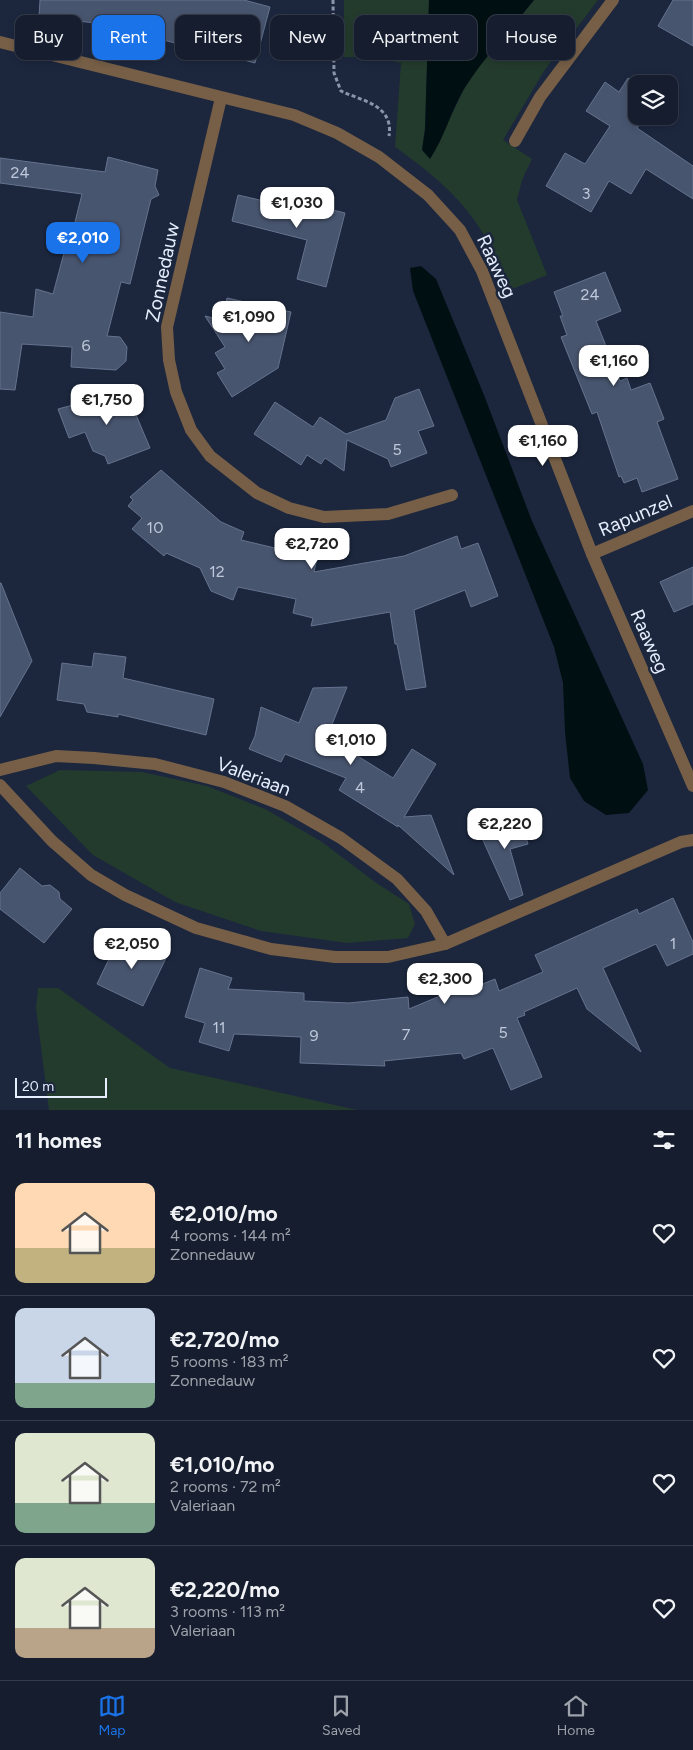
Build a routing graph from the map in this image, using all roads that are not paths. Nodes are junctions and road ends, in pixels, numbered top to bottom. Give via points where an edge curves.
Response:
1 (614, 0) edge
2 (0, 42) edge
3 (221, 98) junction
4 (515, 140) dead end
5 (452, 495) dead end
6 (693, 511) edge
7 (592, 554) junction
8 (0, 770) edge
9 (0, 785) edge
10 (693, 786) edge
11 (693, 840) edge
12 (445, 944) junction

1 - 4 street via 540,97
2 - 3 street, Raaweg
3 - 5 street, Zonnedauw via 167,327 169,360 176,392 192,430 210,456 257,493 289,508 324,518 388,514
3 - 7 street, Raaweg via 294,115 337,133 379,157 428,195 460,230 482,272
6 - 7 street, Rapunzel
7 - 10 street, Raaweg
8 - 12 street, Valeriaan via 56,756 94,758 155,764 233,785 285,806 341,838 397,880 426,911
9 - 12 street via 52,841 91,875 125,895 196,928 271,949 335,957 388,957
11 - 12 street via 681,842

